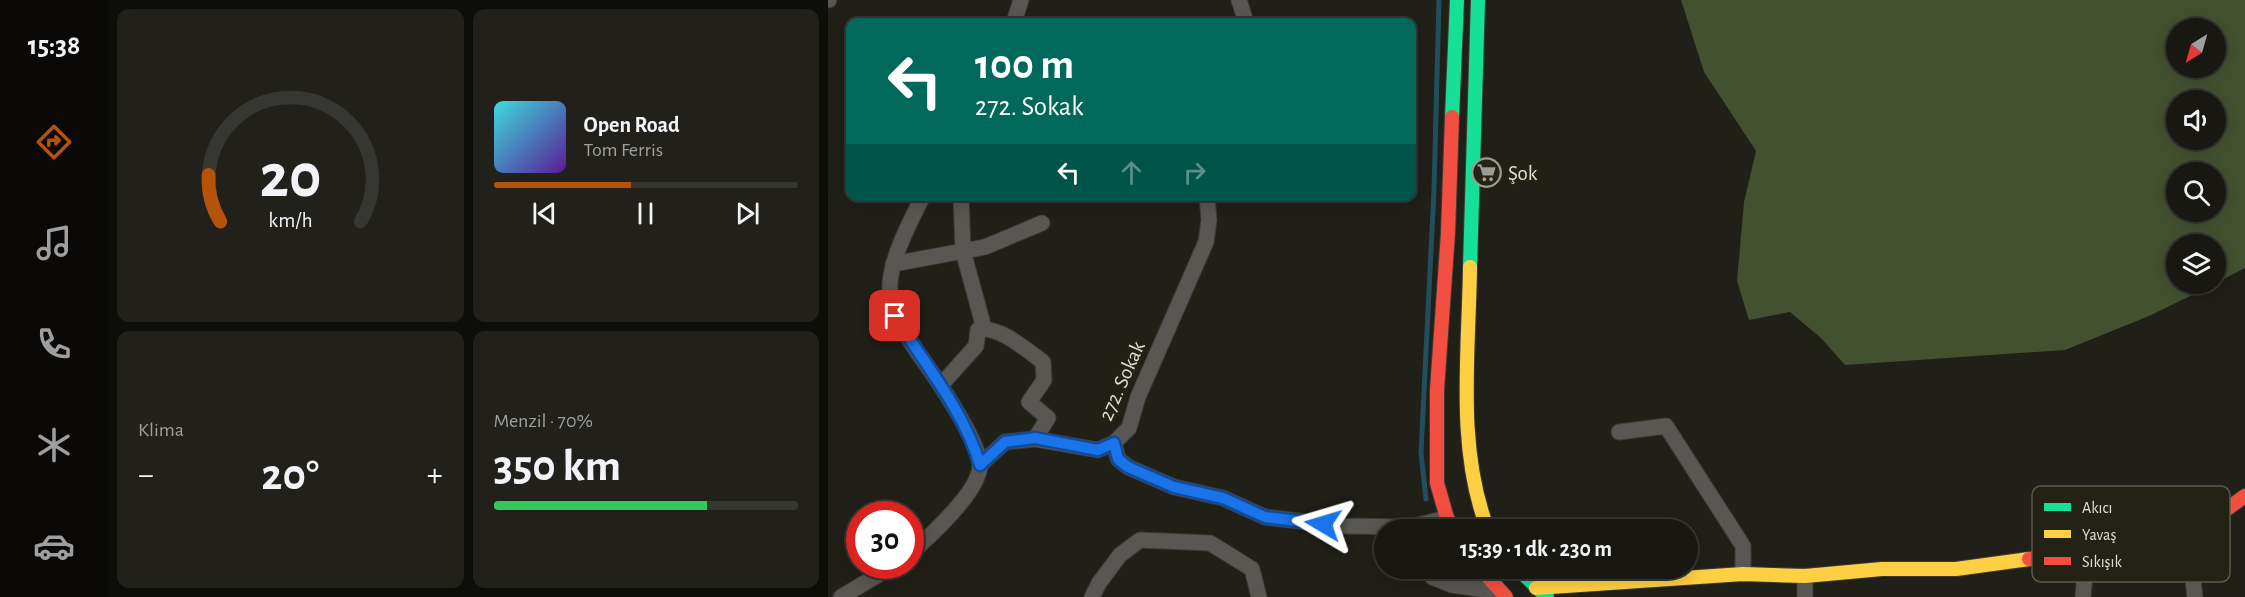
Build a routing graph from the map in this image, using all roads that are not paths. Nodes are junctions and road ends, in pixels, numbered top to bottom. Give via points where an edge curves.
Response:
1 (1021, 0) edge
2 (1239, 0) edge
3 (1457, 0) edge
4 (1478, 0) edge
5 (1015, 18) edge
6 (1245, 18) edge
7 (921, 201) edge
8 (961, 201) edge
9 (1208, 201) edge
10 (1042, 223) dead end
11 (963, 251) junction
12 (893, 264) junction
13 (984, 328) junction
14 (941, 386) junction
15 (1619, 432) dead end
16 (1035, 438) junction
17 (1114, 443) junction
18 (980, 465) junction
19 (2245, 496) edge
20 (2230, 507) edge
21 (1448, 519) edge
22 (1484, 519) edge
23 (1374, 526) edge
24 (924, 541) edge
25 (2032, 559) edge
26 (1743, 574) junction
27 (1805, 576) junction
28 (871, 579) edge
29 (1437, 579) edge
30 (1489, 579) edge
31 (1528, 579) edge
32 (2084, 582) edge
33 (2193, 582) edge
34 (1536, 588) junction
35 (1503, 595) edge
36 (841, 597) edge
37 (1092, 597) edge
38 (1259, 597) edge
39 (1548, 597) edge
40 (1805, 597) edge
41 (2083, 597) edge
42 (2195, 597) edge

1 - 5 street
2 - 6 street
3 - 21 street via 1437,390 1437,483
4 - 22 street via 1468,399 1470,462
7 - 12 street
8 - 11 street
9 - 17 street, 272. Sokak via 1206,242 1138,397 1129,428
10 - 11 street via 985,247
11 - 12 street
11 - 13 street
12 - 14 street via 890,290 895,316
13 - 14 street via 978,330 976,346
13 - 16 street via 1014,340 1043,362 1044,380 1029,402 1048,418
14 - 18 street via 974,443
15 - 26 street via 1666,426 1743,546
16 - 17 street, 272. Sokak via 1098,450
16 - 18 street, 272. Sokak via 1005,442
17 - 23 street via 1118,459 1128,467 1174,487 1223,498 1265,517
18 - 24 street via 964,499
19 - 20 street
25 - 27 street via 1956,569 1882,569
26 - 27 street
26 - 34 street
27 - 40 street
28 - 36 street
29 - 35 street
30 - 35 street
31 - 34 street
32 - 41 street
33 - 42 street
34 - 39 street
37 - 38 street via 1120,555 1140,540 1210,543 1252,569

